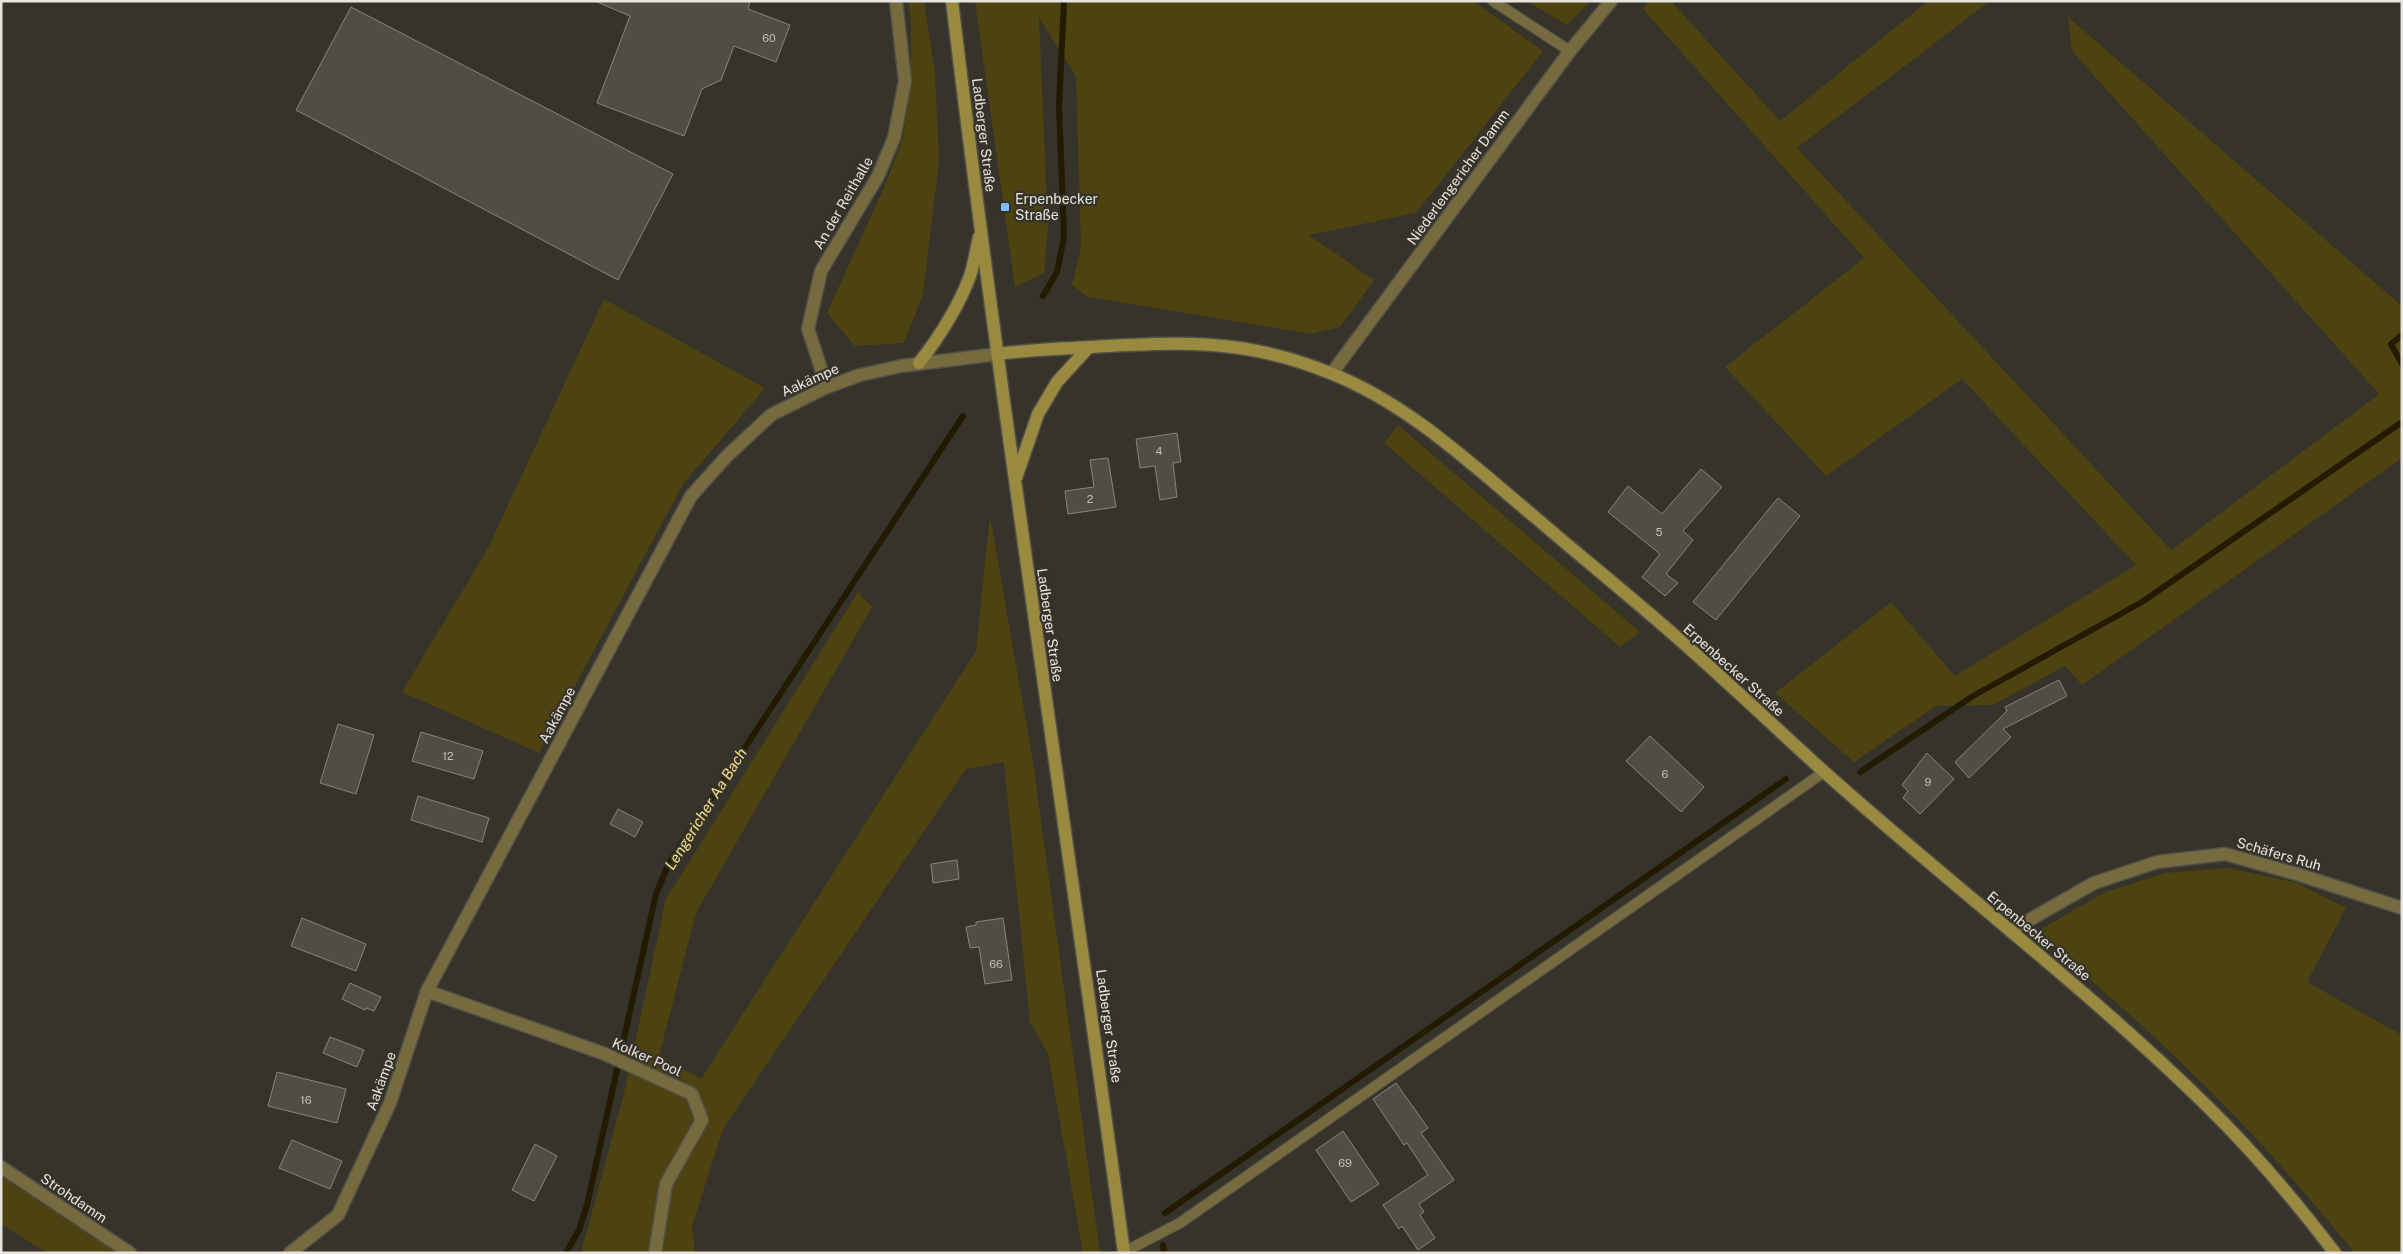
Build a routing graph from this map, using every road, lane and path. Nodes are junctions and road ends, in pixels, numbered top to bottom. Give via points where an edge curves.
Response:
1 (896, 1) edge
2 (952, 1) edge
3 (1493, 1) edge
4 (1611, 1) edge
5 (1570, 51) junction
6 (981, 228) junction
7 (1089, 347) junction
8 (998, 354) junction
9 (919, 363) junction
10 (1332, 373) junction
11 (827, 387) junction
12 (1014, 482) junction
13 (1824, 772) junction
14 (2402, 908) edge
15 (2010, 931) junction
16 (427, 991) junction
17 (1, 1167) edge
18 (1124, 1252) edge
19 (130, 1253) edge
20 (290, 1253) edge
21 (655, 1253) edge
22 (2335, 1253) edge

1 - 11 street, An der Reithalle via 905,81 894,138 878,176 821,271 808,329
2 - 6 main road, Ladberger Straße
3 - 5 lane
4 - 5 street, Niederlengericher Damm
5 - 10 street, Niederlengericher Damm
6 - 8 main road, Ladberger Straße
6 - 9 main road via 970,274 959,300 938,339
7 - 8 main road, Erpenbecker Straße
7 - 10 main road, Erpenbecker Straße via 1193,342 1242,347 1290,358
7 - 12 main road via 1057,382 1038,414
8 - 9 street, Aakämpe
8 - 12 main road, Ladberger Straße
9 - 11 street, Aakämpe via 860,375
10 - 13 main road, Erpenbecker Straße via 1412,417 1450,447 1688,648
11 - 16 street, Aakämpe via 770,415 691,496
12 - 18 main road, Ladberger Straße
13 - 15 main road, Erpenbecker Straße
13 - 18 lane via 1180,1223
14 - 15 street, Schäfers Ruh via 2225,854 2158,862 2094,883
15 - 22 main road, Erpenbecker Straße via 2115,1020 2210,1108 2294,1199
16 - 20 street, Aakämpe via 390,1103 338,1215
16 - 21 street, Kolker Pool via 605,1054 692,1094 702,1120 666,1184
17 - 19 street, Strohdamm

